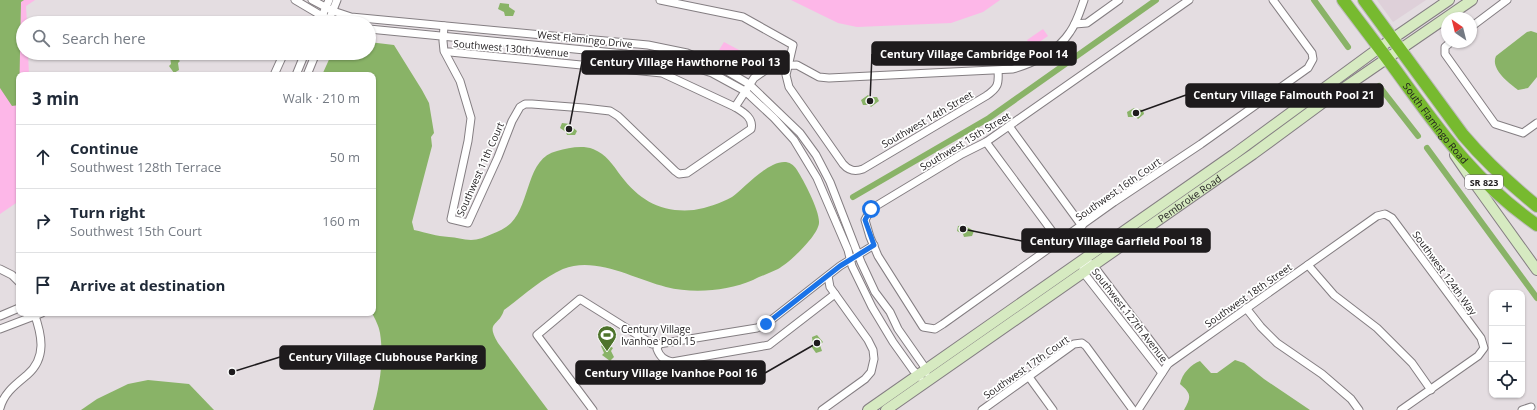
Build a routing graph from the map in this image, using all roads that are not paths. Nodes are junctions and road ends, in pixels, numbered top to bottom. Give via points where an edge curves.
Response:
1 (295, 0) edge
2 (312, 0) edge
3 (329, 0) edge
4 (337, 0) edge
5 (660, 0) edge
6 (1084, 0) edge
7 (1119, 0) edge
8 (1189, 0) edge
9 (1273, 0) edge
10 (1343, 0) edge
11 (1364, 0) edge
12 (1449, 0) edge
13 (1472, 0) edge
14 (1508, 0) edge
15 (326, 8) junction
16 (333, 11) junction
17 (315, 16) edge
18 (322, 16) edge
19 (331, 16) edge
20 (348, 16) edge
21 (376, 19) edge
22 (1477, 23) edge
23 (1075, 24) junction
24 (444, 26) junction
25 (376, 29) edge
26 (443, 36) junction
27 (1393, 39) junction
28 (1380, 48) junction
29 (1445, 48) edge
30 (1400, 50) junction
31 (445, 52) junction
32 (1387, 59) junction
33 (281, 60) edge
34 (302, 60) edge
35 (313, 60) edge
36 (788, 65) junction
37 (998, 71) junction
38 (275, 72) edge
39 (297, 72) edge
40 (308, 72) edge
41 (749, 84) junction
42 (745, 92) junction
43 (735, 107) junction
44 (512, 121) joint
45 (1537, 123) edge
46 (1009, 126) junction
47 (1439, 130) junction
48 (986, 142) junction
49 (1207, 179) junction
50 (1537, 206) edge
51 (1385, 214) joint
52 (1537, 225) edge
53 (1082, 226) junction
54 (1060, 242) junction
55 (874, 245) junction
56 (859, 254) junction
57 (850, 259) junction
58 (1083, 260) junction
59 (1093, 265) junction
60 (1308, 265) junction
61 (0, 269) edge
62 (1537, 270) edge
63 (1083, 272) junction
64 (828, 276) junction
65 (16, 279) edge
66 (875, 292) junction
67 (835, 294) junction
68 (1246, 308) junction
69 (16, 309) edge
70 (884, 310) junction
71 (876, 315) junction
72 (0, 316) edge
73 (32, 316) edge
74 (37, 316) edge
75 (0, 329) edge
76 (898, 329) junction
77 (889, 335) junction
78 (659, 344) junction
79 (1168, 364) junction
80 (926, 369) junction
81 (1162, 373) junction
82 (917, 376) junction
83 (1029, 377) junction
84 (927, 381) junction
85 (1431, 390) junction
86 (1531, 407) dead end
87 (0, 408) edge
88 (593, 410) edge
89 (822, 410) edge
90 (868, 410) edge
91 (886, 410) edge
92 (982, 410) edge
93 (1053, 410) edge
94 (1133, 410) edge
95 (1138, 410) edge
96 (1358, 410) edge
97 (1401, 410) edge
98 (1522, 410) edge

1 - 17 street
2 - 15 street, West Flamingo Drive
3 - 15 street
4 - 16 street
5 - 36 street via 743,17 792,45
6 - 23 street
7 - 23 street via 1087,23
8 - 46 street, Southwest 15th Street
9 - 53 street, Southwest 16th Court via 1312,53 1313,59 1308,68
10 - 28 highway, South Flamingo Road / SR 823
11 - 27 highway, South Flamingo Road / SR 823
12 - 27 main road, Pembroke Road
13 - 30 main road, Pembroke Road
14 - 22 street
15 - 16 street, West Flamingo Drive
15 - 18 street
16 - 19 street
16 - 20 street, West Flamingo Drive
21 - 24 street, West Flamingo Drive
23 - 37 street via 1060,44 1041,58 1026,65
24 - 26 street, Southwest 11th Court
24 - 41 street, West Flamingo Drive via 648,45 687,54 720,67
25 - 26 street, West Flamingo Drive
26 - 31 street, Southwest 11th Court
26 - 42 street, West Flamingo Drive via 656,56 712,73
27 - 28 main road, Pembroke Road
27 - 30 highway, South Flamingo Road / SR 823
28 - 32 highway, South Flamingo Road / SR 823
28 - 49 main road, Pembroke Road
29 - 45 street via 1445,54 1495,124 1523,133
30 - 32 main road, Pembroke Road
30 - 50 highway, South Flamingo Road / SR 823 via 1479,154
31 - 43 street, Southwest 130th Avenue via 662,72
31 - 44 street, Southwest 11th Court via 460,81 471,118 451,219 468,223
32 - 47 highway, South Flamingo Road / SR 823
32 - 49 main road, Pembroke Road
33 - 38 street
34 - 39 street
35 - 40 street
36 - 37 street via 797,65 829,78
36 - 37 street, Southwest 14th Street via 786,78 789,87 843,164 851,171 863,169 986,96 998,84
36 - 41 street via 767,69
41 - 42 street
41 - 56 street, West Flamingo Drive via 800,132 816,155 830,182
42 - 43 street
42 - 57 street, West Flamingo Drive via 784,129 800,149 819,184
43 - 44 street, Southwest 130th Avenue via 750,119 751,129 683,174 675,171 610,111 525,104 520,107
46 - 48 street, Southwest 15th Street
46 - 53 street
47 - 52 highway, SR 823 via 1486,183
47 - 62 main road, South Flamingo Road
48 - 54 street
48 - 55 street, Southwest 15th Street via 871,209 865,220
49 - 58 main road, Pembroke Road
49 - 59 main road, Pembroke Road
51 - 60 street, Southwest 18th Street via 1377,216
51 - 85 street, Southwest 124th Way via 1392,218 1481,338 1484,348 1478,356
53 - 54 street, Southwest 16th Court
54 - 55 street, Southwest 16th Court via 935,329 921,325 878,256
55 - 56 street
56 - 57 street
56 - 66 street, West Flamingo Drive
57 - 64 street
57 - 71 street, West Flamingo Drive
58 - 59 street, Southwest 127th Avenue
58 - 63 street, Southwest 127th Avenue
58 - 80 main road, Pembroke Road
59 - 63 main road, Pembroke Road
59 - 79 street, Southwest 127th Avenue
60 - 68 street, Southwest 18th Street
60 - 85 street via 1334,295 1377,328 1412,364
61 - 65 street
63 - 81 street, Southwest 127th Avenue
63 - 84 main road, Pembroke Road
64 - 67 street
64 - 78 street via 761,327
66 - 70 street, West Flamingo Drive
66 - 76 street, West Flamingo Drive via 890,312
67 - 78 street via 769,345 672,362 659,355
67 - 89 street via 867,338 874,359 865,379
68 - 79 street, Southwest 18th Street
68 - 96 street via 1260,327 1277,343 1322,374 1351,399
69 - 72 street
70 - 71 street via 878,309
70 - 76 street, West Flamingo Drive
71 - 77 street, West Flamingo Drive
73 - 75 street
74 - 87 street via 42,341 40,357 28,374 2,400
76 - 77 street
76 - 80 street, West Flamingo Drive
77 - 82 street, West Flamingo Drive
78 - 88 street via 652,344 580,299 537,335
79 - 81 street, Southwest 18th Street
80 - 82 main road, Pembroke Road
80 - 84 street
81 - 95 street, Southwest 18th Street
82 - 84 street, West Flamingo Drive
82 - 90 main road, Pembroke Road
83 - 92 street, Southwest 17th Court
83 - 93 street
83 - 94 street, Southwest 17th Court via 1074,344 1082,343
84 - 91 main road, Pembroke Road
85 - 97 street
86 - 98 street

